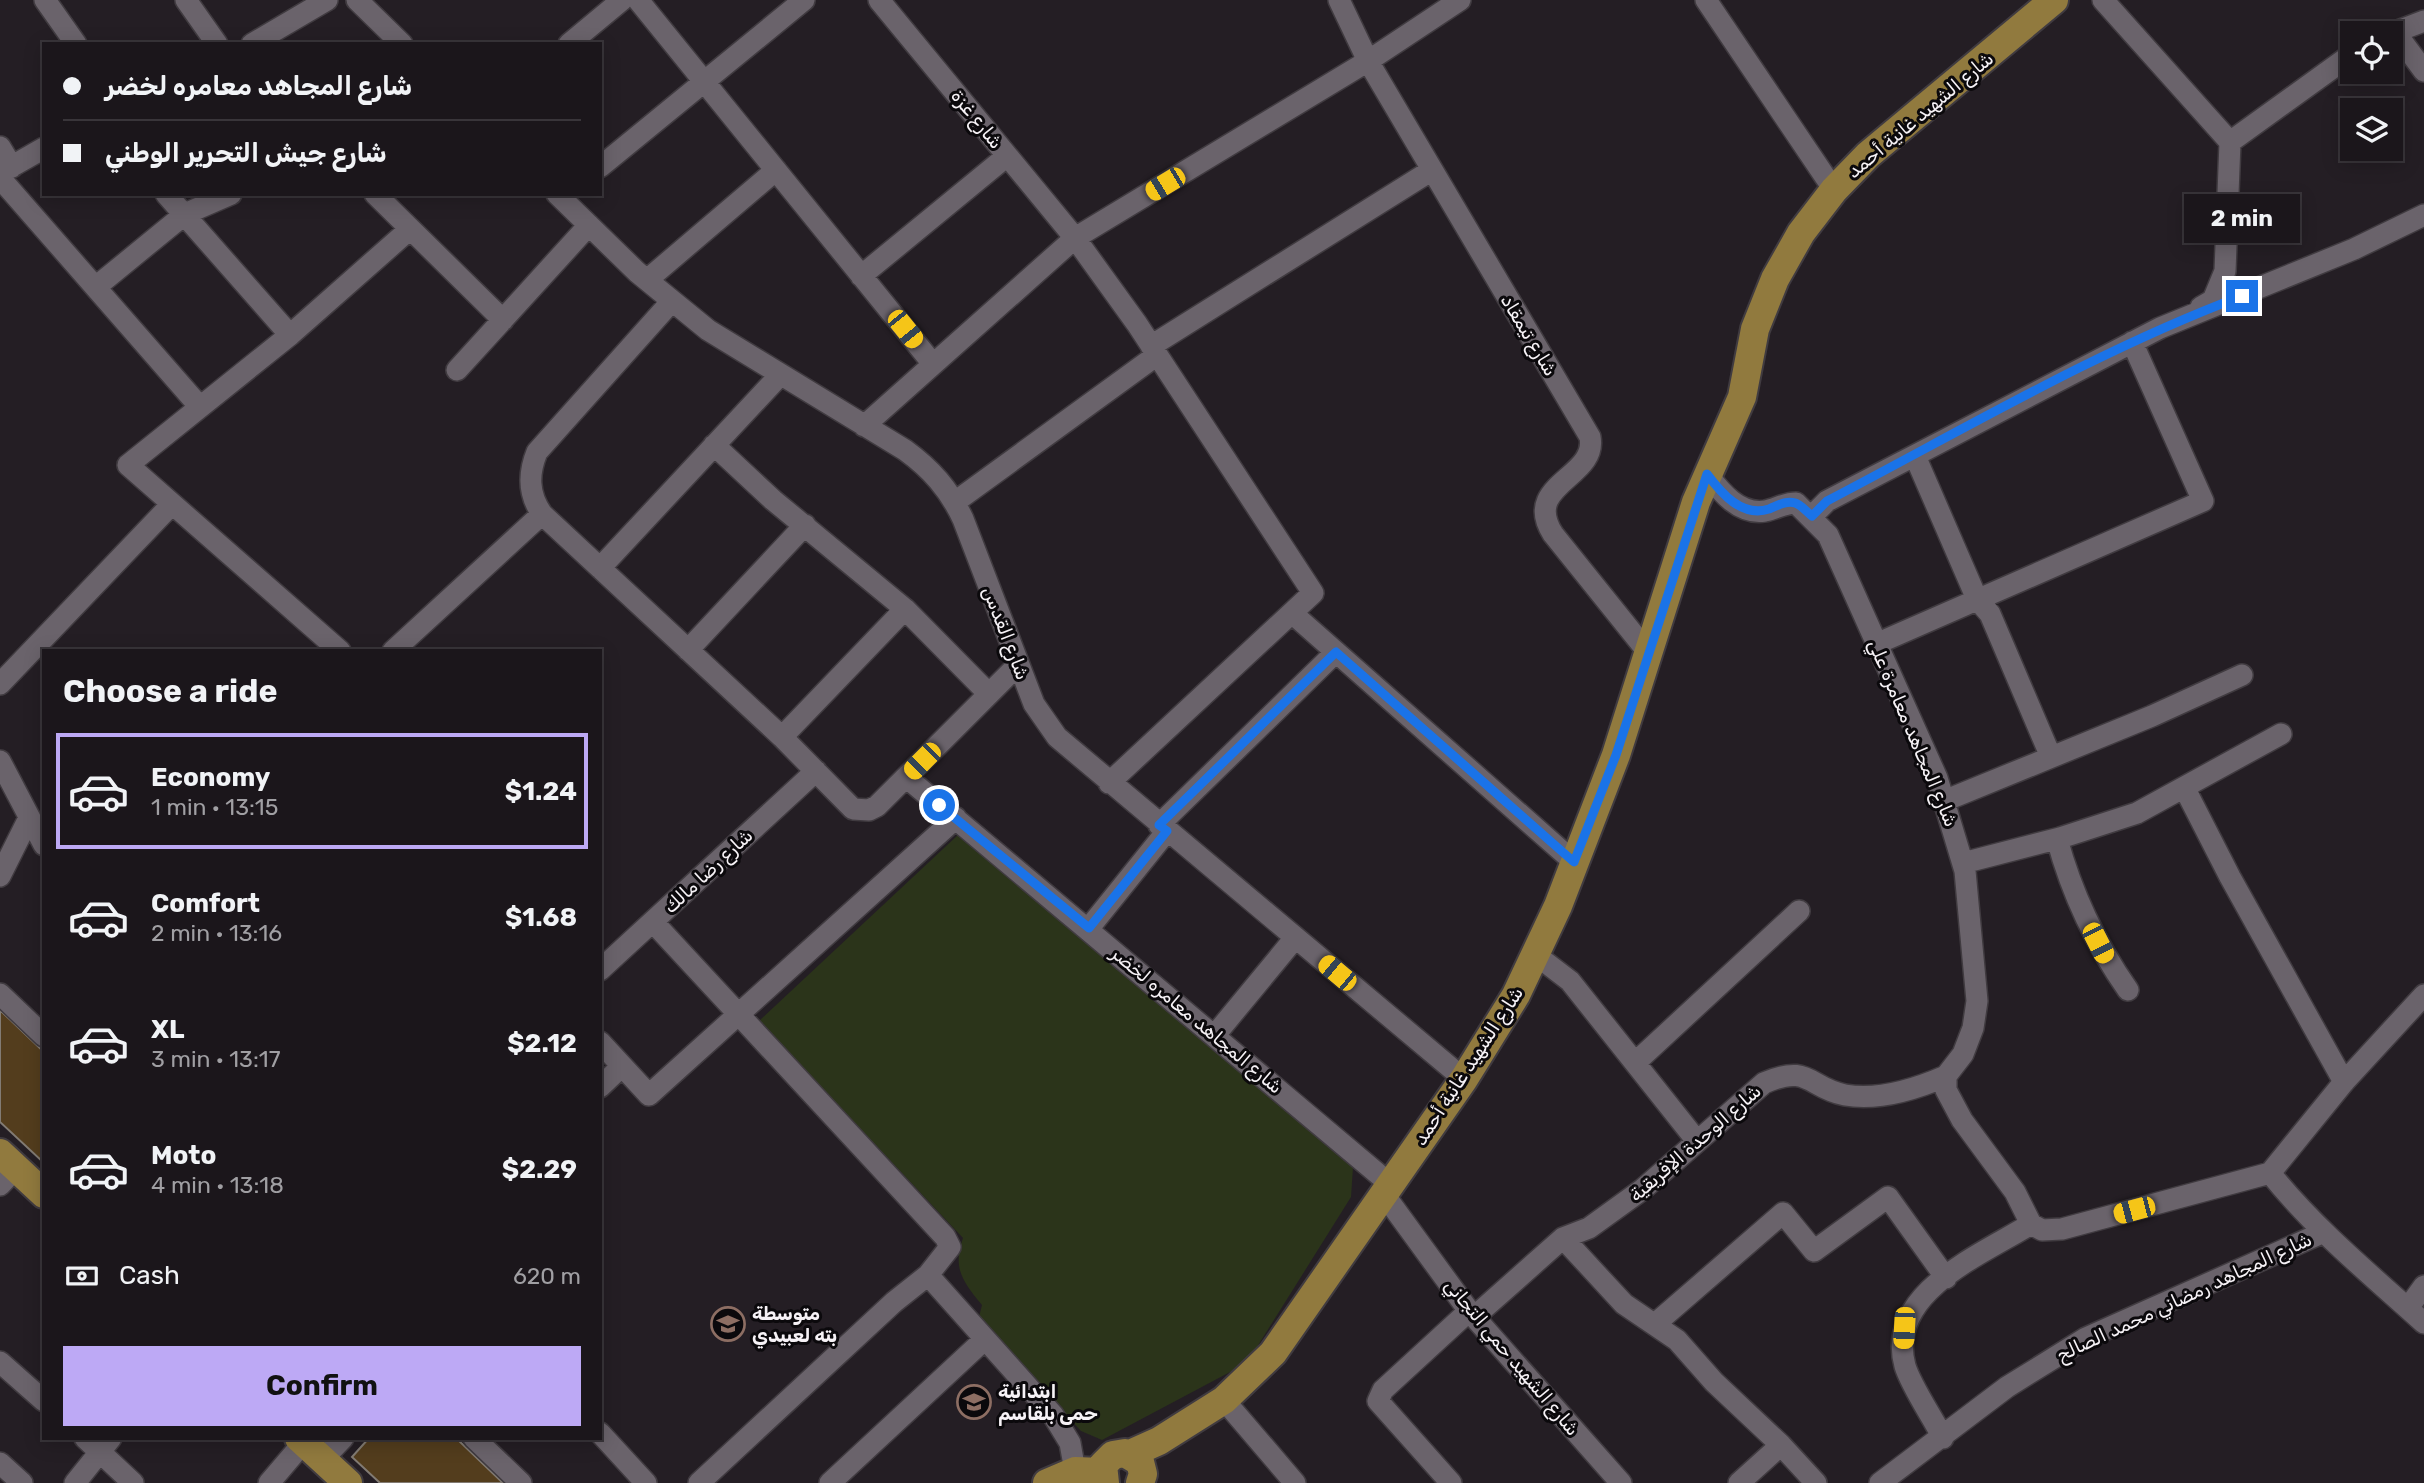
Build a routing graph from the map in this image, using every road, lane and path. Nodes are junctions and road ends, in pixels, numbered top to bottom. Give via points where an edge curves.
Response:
1 (45, 0) edge
2 (186, 0) edge
3 (327, 0) edge
4 (357, 0) edge
5 (622, 0) edge
6 (638, 0) edge
7 (804, 0) edge
8 (879, 0) edge
9 (1339, 0) edge
10 (1460, 0) edge
11 (1706, 0) edge
12 (2054, 0) edge
13 (2103, 0) edge
14 (2424, 21) edge
15 (2403, 29) edge
16 (75, 42) edge
17 (216, 42) edge
18 (255, 42) edge
19 (400, 42) edge
20 (571, 42) edge
21 (2403, 45) edge
22 (1368, 61) junction
23 (2340, 63) edge
24 (2424, 71) edge
25 (704, 82) junction
26 (2230, 142) junction
27 (0, 148) edge
28 (42, 149) edge
29 (1007, 156) junction
30 (602, 165) edge
31 (776, 170) junction
32 (1432, 170) junction
33 (4, 173) edge
34 (1834, 190) junction
35 (168, 196) edge
36 (227, 196) edge
37 (377, 196) edge
38 (562, 196) edge
39 (184, 215) junction
40 (2424, 215) edge
41 (589, 225) junction
42 (410, 229) junction
43 (1075, 239) junction
44 (861, 276) junction
45 (647, 280) junction
46 (97, 286) junction
47 (671, 302) junction
48 (2185, 317) junction
49 (503, 320) junction
50 (290, 335) junction
51 (2132, 342) junction
52 (1154, 351) junction
53 (933, 364) junction
54 (457, 370) dead end
55 (780, 375) junction
56 (200, 407) junction
57 (864, 426) junction
58 (714, 445) junction
59 (1915, 456) junction
60 (1707, 474) junction
61 (955, 502) junction
62 (172, 504) junction
63 (542, 514) junction
64 (1812, 516) junction
65 (805, 525) junction
66 (600, 568) junction
67 (1977, 599) junction
68 (905, 609) junction
69 (1293, 614) junction
70 (1876, 644) junction
71 (338, 649) edge
72 (395, 649) edge
73 (688, 650) junction
74 (1647, 651) junction
75 (1336, 652) junction
76 (1017, 665) junction
77 (2242, 676) dead end
78 (0, 684) edge
79 (989, 694) junction
80 (2281, 734) dead end
81 (782, 737) junction
82 (2051, 757) junction
83 (0, 761) edge
84 (816, 771) junction
85 (906, 777) junction
86 (1109, 783) junction
87 (2185, 789) junction
88 (1944, 801) junction
89 (29, 818) junction
90 (956, 818) junction
91 (1163, 828) junction
92 (2057, 838) junction
93 (42, 841) edge
94 (1574, 862) junction
95 (1963, 863) junction
96 (0, 876) edge
97 (1799, 911) dead end
98 (653, 922) junction
99 (1089, 928) junction
100 (1295, 938) junction
101 (1536, 955) junction
102 (602, 969) edge
103 (2128, 990) dead end
104 (0, 994) edge
105 (2424, 995) edge
106 (739, 1015) junction
107 (42, 1034) edge
108 (1215, 1035) junction
109 (602, 1044) edge
110 (1636, 1062) junction
111 (622, 1066) junction
112 (1946, 1076) junction
113 (1464, 1079) junction
114 (2344, 1082) junction
115 (602, 1085) edge
116 (1698, 1141) junction
117 (5, 1168) edge
118 (2270, 1173) junction
119 (42, 1187) edge
120 (1386, 1188) junction
121 (2031, 1224) junction
122 (2324, 1232) junction
123 (1563, 1238) junction
124 (928, 1275) junction
125 (1946, 1278) junction
126 (2424, 1286) edge
127 (2407, 1308) junction
128 (1471, 1314) junction
129 (2424, 1323) edge
130 (1656, 1324) junction
131 (985, 1339) junction
132 (0, 1362) edge
133 (42, 1399) edge
134 (1224, 1400) junction
135 (602, 1435) edge
136 (1943, 1438) junction
137 (335, 1440) edge
138 (476, 1440) edge
139 (98, 1443) edge
140 (1781, 1445) junction
141 (309, 1447) edge
142 (0, 1463) edge
143 (1099, 1473) edge
144 (1891, 1480) edge
145 (644, 1482) edge
146 (22, 1483) edge
147 (75, 1483) edge
148 (133, 1483) edge
149 (269, 1483) edge
150 (348, 1483) edge
151 (522, 1483) edge
152 (699, 1483) edge
153 (831, 1483) edge
154 (1295, 1483) edge
155 (1451, 1483) edge
156 (1621, 1483) edge
157 (1739, 1483) edge
158 (1816, 1483) edge

1 - 16 street
2 - 17 street
3 - 18 street
4 - 19 street
5 - 20 street
6 - 25 street
7 - 25 street
8 - 29 street, شارع غزة
9 - 22 street, شارع تيمقاد
10 - 22 street
11 - 34 street
12 - 34 main road, شارع الشهيد غانية أحمد via 1868,155
13 - 26 street
14 - 15 street
21 - 24 street
22 - 32 street, شارع تيمقاد
22 - 43 street
23 - 26 street
25 - 30 street
25 - 31 street
26 - 48 street via 2225,271 2213,300
27 - 33 street
28 - 33 street
29 - 43 street, شارع غزة
29 - 44 street
31 - 44 street
31 - 45 street
32 - 52 street
32 - 74 street, شارع تيمقاد via 1590,437 1587,458 1546,503 1549,527
33 - 46 street
34 - 60 main road, شارع الشهيد غانية أحمد via 1801,233 1775,279 1755,330 1736,415
35 - 39 street
36 - 39 street
37 - 42 street
38 - 41 street, شارع القدس
39 - 46 street
39 - 50 street
40 - 48 street via 2354,249
41 - 45 street, شارع القدس
41 - 49 street
42 - 49 street
42 - 50 street
43 - 52 street, شارع غزة
43 - 53 street
44 - 53 street
45 - 47 street, شارع القدس
46 - 56 street
47 - 55 street, شارع القدس
47 - 63 street via 537,452 530,486
48 - 51 street
49 - 54 street
50 - 56 street
51 - 59 street
51 - 67 street via 2203,501
52 - 61 street
52 - 69 street, شارع غزة via 1313,593
53 - 57 street
55 - 57 street, شارع القدس
55 - 58 street
56 - 62 street via 128,465
57 - 61 street, شارع القدس via 920,461
58 - 65 street
58 - 66 street
59 - 64 street via 1827,501
59 - 67 street
60 - 64 street via 1724,496 1749,510 1797,503
60 - 74 main road, شارع الشهيد غانية أحمد
61 - 76 street, شارع القدس
62 - 71 street
62 - 78 street
63 - 66 street
63 - 72 street
64 - 70 street, شارع المجاهد معامرة علي via 1828,535
65 - 68 street
65 - 73 street
66 - 73 street
67 - 70 street
67 - 82 street via 1990,614
68 - 79 street
68 - 81 street
69 - 75 street
69 - 86 street
70 - 88 street, شارع المجاهد معامرة علي
73 - 81 street
74 - 94 main road, شارع الشهيد غانية أحمد via 1616,755
75 - 91 street
75 - 94 street
76 - 79 street
76 - 86 street, شارع القدس via 1051,729
77 - 82 street
79 - 85 street
80 - 87 street
81 - 84 street
82 - 88 street
83 - 89 street
84 - 85 street via 846,804 861,811 877,806
84 - 98 street, شارع رضا مالك
85 - 90 street, شارع المجاهد معامره لخضر
86 - 91 street, شارع القدس
87 - 92 street via 2137,813
87 - 114 street
88 - 95 street, شارع المجاهد معامرة علي
89 - 93 street
89 - 96 street
90 - 99 street, شارع المجاهد معامره لخضر
90 - 106 street
91 - 99 street
91 - 100 street, شارع القدس
92 - 95 street
92 - 103 street via 2071,888 2107,960
94 - 101 main road, شارع الشهيد غانية أحمد
95 - 112 street, شارع المجاهد معامرة علي via 1977,1001 1963,1054
97 - 110 street
98 - 102 street, شارع رضا مالك
98 - 106 street
99 - 108 street, شارع المجاهد معامره لخضر
100 - 108 street
100 - 113 street, شارع القدس
101 - 110 street via 1570,981
101 - 113 main road, شارع الشهيد غانية أحمد
104 - 107 street
105 - 114 street
106 - 111 street via 649,1095
106 - 124 street via 945,1237 950,1247
108 - 120 street, شارع المجاهد معامره لخضر
109 - 111 street
110 - 116 street
111 - 115 street
112 - 116 street, شارع الوحدة الإفريقية via 1924,1086 1861,1097 1785,1074 1764,1083
112 - 121 street via 1952,1102 2015,1192
113 - 120 main road, شارع الشهيد غانية أحمد
114 - 118 street
116 - 123 street, شارع الوحدة الإفريقية via 1614,1211
117 - 119 main road
118 - 121 street via 2062,1230 2042,1230
118 - 122 street via 2306,1218
120 - 128 street, شارع الشهيد حمي التجاني
120 - 134 main road, شارع الشهيد غانية أحمد via 1273,1353
121 - 125 street
122 - 127 street
122 - 136 street, شارع المجاهد رمضاني محمد الصالح via 2086,1338 2007,1387
123 - 128 street, شارع الوحدة الإفريقية
123 - 130 street via 1624,1304
124 - 131 street
124 - 152 street
125 - 130 street via 1888,1197 1814,1251 1783,1213
125 - 136 street via 1912,1310 1904,1328 1903,1347 1906,1368
126 - 127 street
127 - 129 street
128 - 155 street, شارع الوحدة الإفريقية via 1383,1390 1378,1401
128 - 156 street, شارع الشهيد حمي التجاني
130 - 140 street
131 - 143 street
131 - 153 street
132 - 133 street
134 - 143 main road, شارع الشهيد غانية أحمد
134 - 154 street
135 - 145 street
136 - 144 street, شارع المجاهد رمضاني محمد الصالح
137 - 141 street
138 - 151 street
139 - 147 street
139 - 148 street
140 - 157 street
140 - 158 street
141 - 149 street
141 - 150 main road
142 - 146 street

